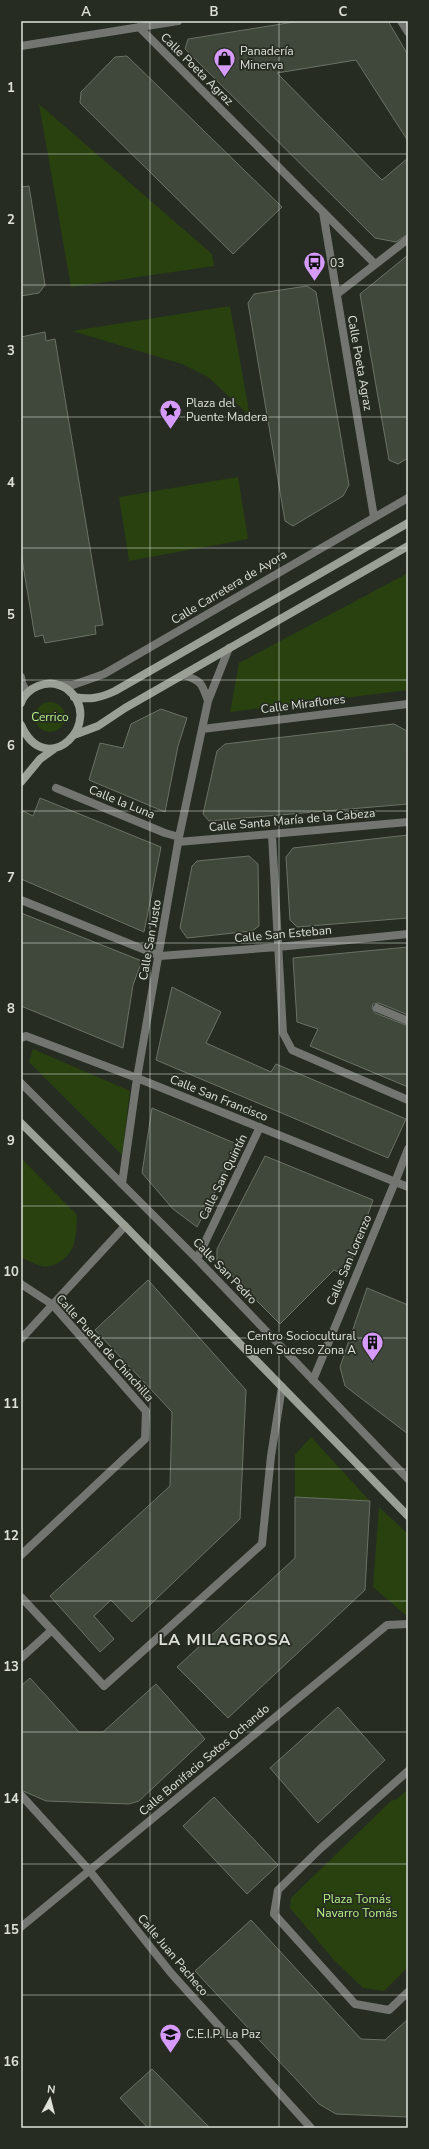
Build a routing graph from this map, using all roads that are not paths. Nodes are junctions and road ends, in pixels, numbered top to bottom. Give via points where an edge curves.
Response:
1 (178, 21) edge
2 (401, 21) edge
3 (139, 27) junction
4 (408, 32) edge
5 (21, 46) edge
6 (323, 212) junction
7 (408, 239) edge
8 (375, 264) junction
9 (337, 294) junction
10 (408, 498) edge
11 (374, 517) junction
12 (408, 523) edge
13 (408, 546) edge
14 (230, 648) junction
15 (184, 675) junction
16 (21, 677) edge
17 (59, 685) junction
18 (27, 693) junction
19 (74, 697) junction
20 (208, 702) junction
21 (21, 703) edge
22 (408, 704) edge
23 (202, 729) junction
24 (22, 730) edge
25 (74, 735) junction
26 (54, 749) junction
27 (21, 782) edge
28 (56, 788) dead end
29 (408, 822) edge
30 (272, 835) junction
31 (179, 839) junction
32 (21, 900) edge
33 (408, 934) edge
34 (278, 947) junction
35 (160, 956) junction
36 (378, 1008) dead end
37 (408, 1021) edge
38 (21, 1038) edge
39 (137, 1078) junction
40 (21, 1083) edge
41 (408, 1100) edge
42 (21, 1123) edge
43 (260, 1127) junction
44 (408, 1148) edge
45 (395, 1182) junction
46 (122, 1184) junction
47 (408, 1187) edge
48 (125, 1226) junction
49 (197, 1259) junction
50 (21, 1284) edge
51 (53, 1305) junction
52 (21, 1339) edge
53 (312, 1380) junction
54 (282, 1387) junction
55 (408, 1479) edge
56 (408, 1516) edge
57 (21, 1556) edge
58 (21, 1597) edge
59 (408, 1624) edge
60 (52, 1630) junction
61 (21, 1658) edge
62 (408, 1771) edge
63 (21, 1795) edge
64 (89, 1870) junction
65 (21, 1927) edge
66 (408, 1992) edge
67 (311, 2128) edge

1 - 3 street
2 - 4 street
3 - 5 street
3 - 6 street, Calle Poeta Agraz
6 - 8 street, Calle Poeta Agraz
6 - 9 street, Calle Poeta Agraz
7 - 8 street
8 - 9 street
9 - 11 street, Calle Poeta Agraz
10 - 11 street, Calle Carretera de Ayora
11 - 17 street, Calle Carretera de Ayora via 104,674 73,685
12 - 19 main road via 115,691 99,698
13 - 14 main road
14 - 15 main road
14 - 20 street, Calle San Justo
15 - 20 street via 198,680 204,688
15 - 25 main road via 98,726
16 - 18 street
17 - 18 main road via 46,683
17 - 19 main road
18 - 21 main road
19 - 25 main road via 80,712 80,720
20 - 23 street, Calle San Justo
22 - 23 street, Calle Miraflores
23 - 31 street, Calle San Justo
24 - 26 main road via 28,739 38,745
25 - 26 main road via 65,744
26 - 27 main road via 40,759
28 - 31 street, Calle la Luna
29 - 30 street, Calle Santa María de la Cabeza
30 - 31 street, Calle Santa María de la Cabeza
30 - 34 street
31 - 35 street, Calle San Justo
32 - 35 street
33 - 34 street, Calle San Esteban
34 - 35 street, Calle San Esteban
34 - 41 street via 283,1033 292,1050
35 - 39 street, Calle San Justo
36 - 37 street
38 - 39 street, Calle San Francisco via 26,1036
39 - 43 street, Calle San Francisco
39 - 46 street, Calle San Justo
40 - 46 street, Calle San Pedro
42 - 48 main road
43 - 45 street, Calle San Francisco
43 - 49 street, Calle San Quintín
44 - 45 street, Calle San Lorenzo
45 - 47 street, Calle San Francisco
45 - 53 street, Calle San Lorenzo
46 - 49 street, Calle San Pedro
48 - 51 street
48 - 54 main road
49 - 53 street, Calle San Pedro
50 - 51 street, Calle Puerta de Chinchilla
51 - 52 street
51 - 57 street, Calle Puerta de Chinchilla via 146,1411 145,1439
53 - 55 street, Calle San Pedro
54 - 56 main road
54 - 60 street via 271,1456 262,1544 104,1686
58 - 60 street
59 - 64 street, Calle Bonifacio Sotos Ochando via 387,1625
60 - 61 street
62 - 66 street via 278,1890 274,1914 355,2004 389,2010
63 - 64 street, Calle Juan Pacheco
64 - 65 street, Calle Bonifacio Sotos Ochando
64 - 67 street, Calle Juan Pacheco via 171,1973

